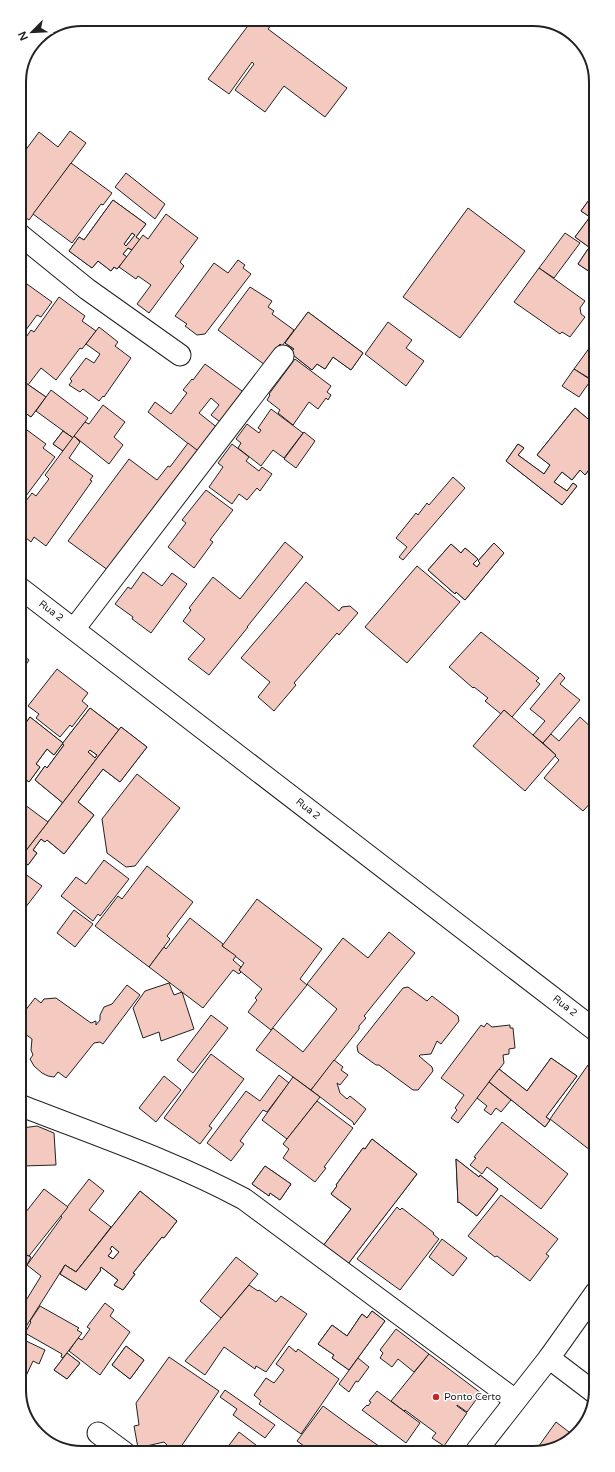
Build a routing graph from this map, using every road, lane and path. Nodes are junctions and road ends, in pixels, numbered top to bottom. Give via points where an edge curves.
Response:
1 (26, 239) edge
2 (180, 355) dead end
3 (283, 356) dead end
4 (26, 593) edge
5 (74, 629) junction
6 (589, 1025) edge
7 (26, 1108) edge
8 (589, 1302) edge
9 (549, 1358) junction
10 (589, 1388) edge
11 (515, 1400) junction
12 (98, 1433) dead end
13 (116, 1446) edge
14 (480, 1446) edge

1 - 2 street via 87,289
3 - 5 street
4 - 5 street, Rua 2
5 - 6 street, Rua 2
7 - 11 street via 153,1157 244,1199
8 - 9 street
9 - 10 street
9 - 11 street
11 - 14 street
12 - 13 street

